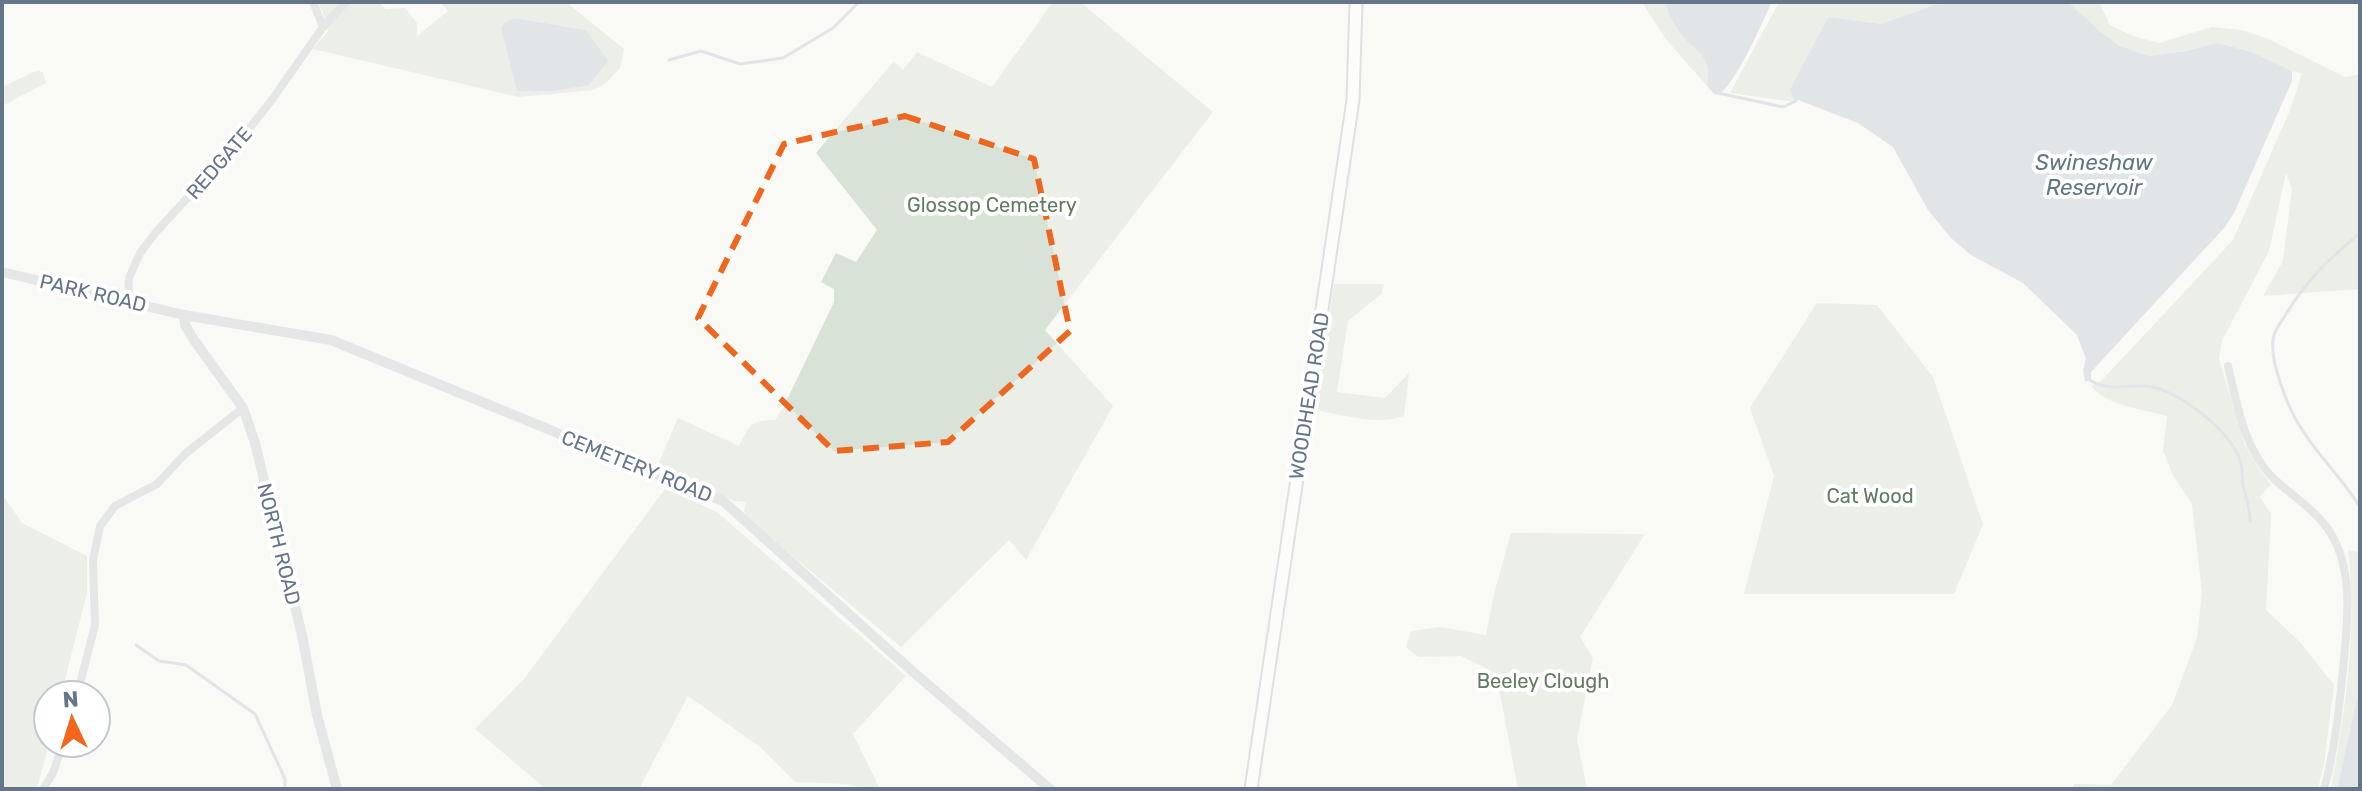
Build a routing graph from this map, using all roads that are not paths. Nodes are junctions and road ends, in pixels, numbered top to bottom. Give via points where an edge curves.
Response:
1 (313, 2) edge
2 (346, 2) edge
3 (1356, 2) edge
4 (323, 27) junction
5 (2, 272) edge
6 (128, 302) junction
7 (184, 315) junction
8 (2228, 366) dead end
9 (243, 408) junction
10 (81, 679) edge
11 (58, 759) edge
12 (43, 789) edge
13 (337, 789) edge
14 (1050, 789) edge
15 (1251, 789) edge
16 (2324, 789) edge

1 - 4 street
2 - 4 street, REDGATE
3 - 15 main road, WOODHEAD ROAD via 1353,100
4 - 6 street, REDGATE via 237,144 140,253 129,278
5 - 6 street, PARK ROAD
6 - 7 street, PARK ROAD
7 - 9 street, NORTH ROAD via 194,340
7 - 14 street, CEMETERY ROAD via 331,340 723,501
8 - 16 street via 2257,456 2327,529 2344,574 2346,641
9 - 10 street via 157,484 115,506 100,526 93,560 95,625
9 - 13 street, NORTH ROAD
11 - 12 street

